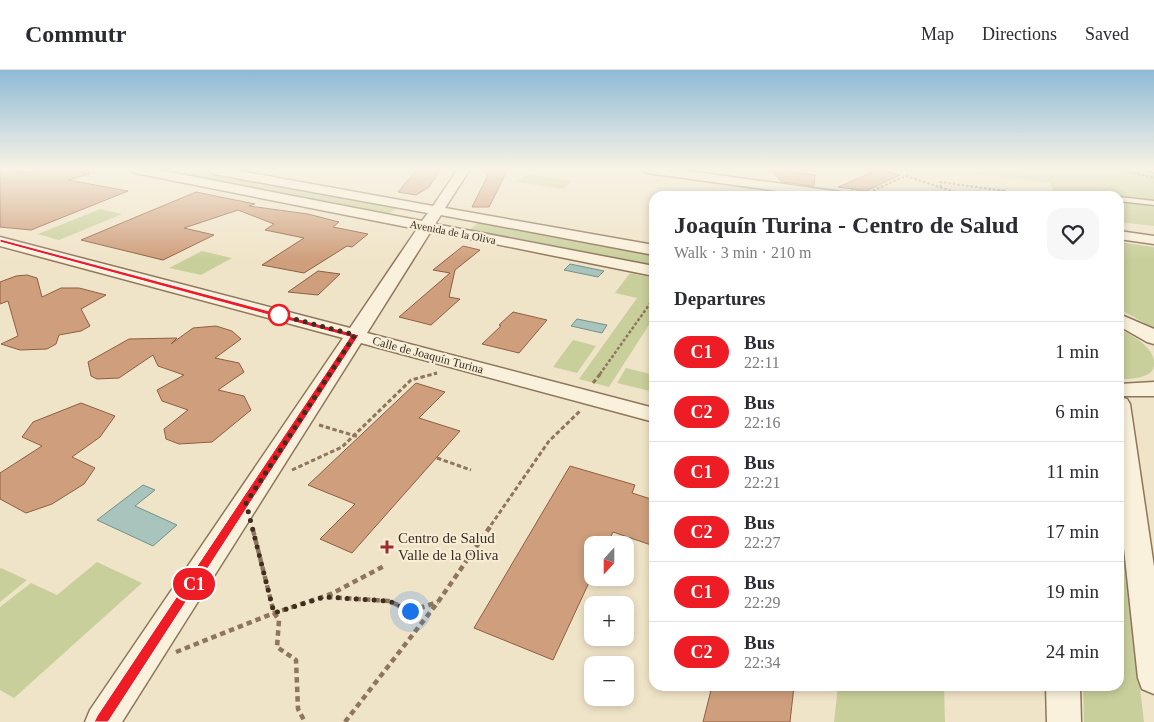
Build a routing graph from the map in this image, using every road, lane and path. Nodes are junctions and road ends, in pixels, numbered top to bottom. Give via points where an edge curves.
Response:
1 (288, 199) edge
2 (375, 199) edge
3 (445, 199) edge
4 (1124, 200) edge
5 (1154, 203) edge
6 (438, 211) junction
7 (426, 227) junction
8 (1124, 236) edge
9 (1154, 240) edge
10 (0, 241) edge
11 (649, 249) edge
12 (649, 270) edge
13 (649, 305) edge
14 (1124, 321) edge
15 (355, 335) junction
16 (1154, 338) edge
17 (439, 373) dead end
18 (1154, 389) edge
19 (1124, 396) edge
20 (584, 402) junction
21 (649, 413) edge
22 (300, 419) junction
23 (354, 436) junction
24 (359, 437) dead end
25 (1124, 437) edge
26 (436, 458) dead end
27 (471, 470) dead end
28 (291, 471) dead end
29 (246, 503) junction
30 (386, 566) dead end
31 (324, 597) junction
32 (438, 602) junction
33 (274, 613) junction
34 (140, 667) junction
35 (1154, 678) edge
36 (1063, 691) edge
37 (102, 722) edge
38 (305, 722) edge
39 (345, 722) edge
40 (1064, 722) edge

1 - 7 street, Avenida de la Oliva
2 - 6 street, Avenida de la Oliva
3 - 6 street
4 - 5 lane
6 - 7 street
6 - 11 street, Avenida de la Oliva
7 - 12 street, Avenida de la Oliva
7 - 15 street
8 - 9 street
10 - 15 street, Calle de Joaquín Turina
13 - 20 path
14 - 16 street
15 - 20 street, Calle de Joaquín Turina
15 - 22 street
17 - 23 path via 412,380
18 - 19 street
20 - 21 street, Calle de Joaquín Turina
20 - 32 path via 549,441
22 - 23 path
22 - 29 street
23 - 24 path
23 - 28 path via 342,447
25 - 35 street
26 - 27 path
29 - 33 path
29 - 34 street
30 - 31 path
31 - 32 path via 389,601 410,611
31 - 33 path
32 - 39 path
33 - 34 path
33 - 38 path via 279,620 276,647 296,660 298,709
34 - 37 street
36 - 40 street

